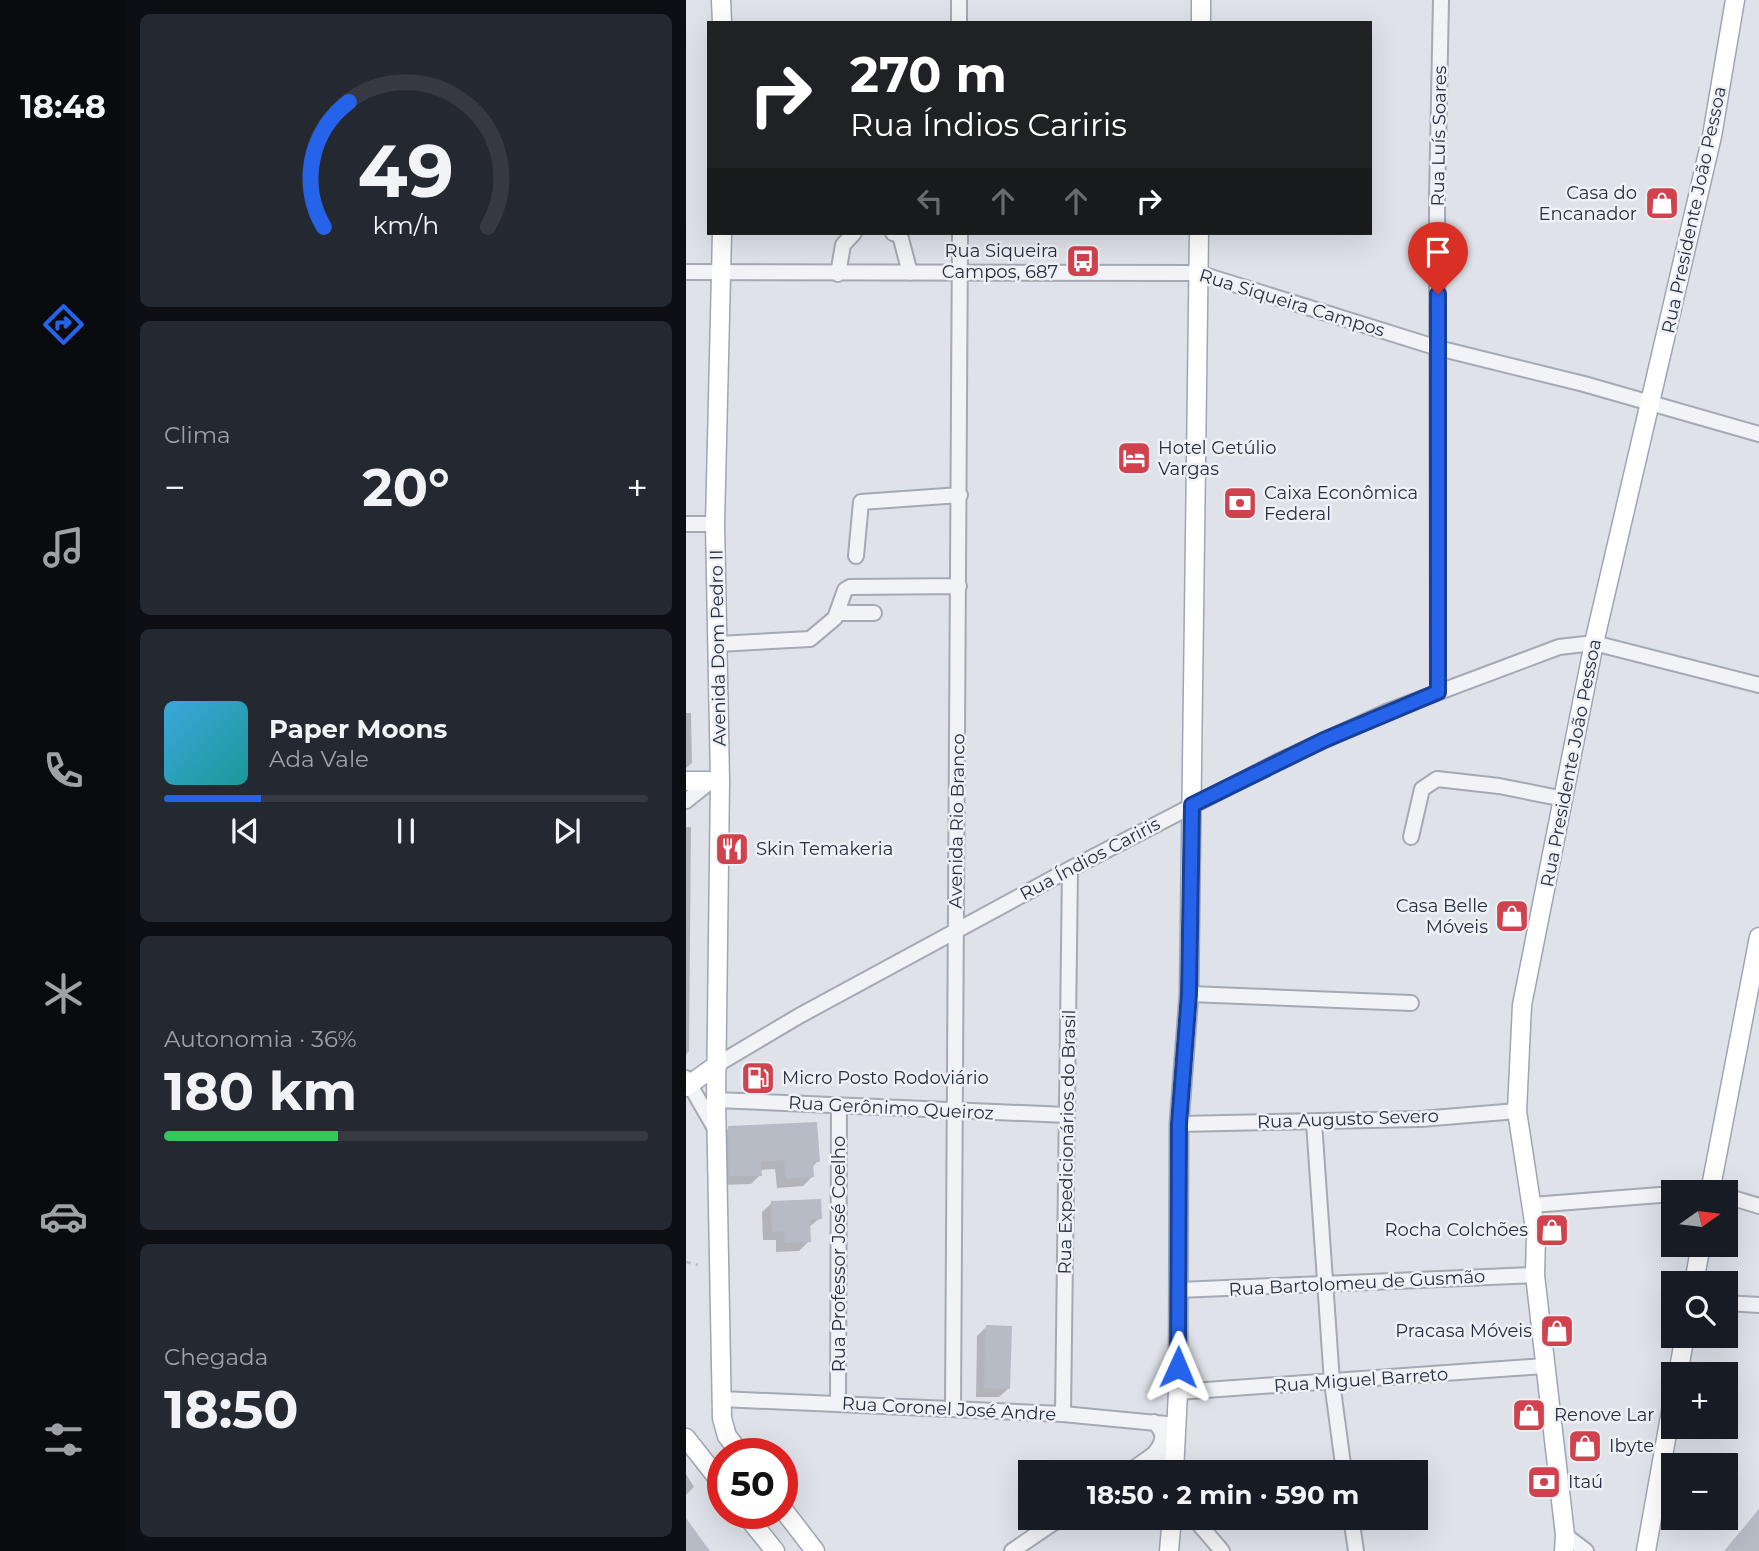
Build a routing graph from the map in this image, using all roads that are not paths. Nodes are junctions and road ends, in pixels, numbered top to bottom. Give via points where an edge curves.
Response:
1 (722, 0) edge
2 (959, 0) edge
3 (1201, 0) edge
4 (1441, 0) edge
5 (1735, 0) edge
6 (722, 21) edge
7 (959, 21) edge
8 (1202, 21) edge
9 (722, 235) edge
10 (852, 235) edge
11 (900, 235) edge
12 (960, 235) edge
13 (1199, 235) edge
14 (686, 272) edge
15 (960, 272) junction
16 (723, 273) junction
17 (909, 273) junction
18 (1198, 273) junction
19 (838, 274) junction
20 (1438, 348) junction
21 (1652, 404) junction
22 (1759, 434) edge
23 (960, 495) junction
24 (686, 524) edge
25 (715, 524) junction
26 (856, 556) dead end
27 (959, 586) junction
28 (874, 612) dead end
29 (837, 613) junction
30 (1594, 643) junction
31 (718, 644) junction
32 (1759, 685) edge
33 (1438, 692) junction
34 (716, 781) junction
35 (686, 782) edge
36 (1564, 799) junction
37 (686, 801) edge
38 (1192, 805) junction
39 (1411, 837) dead end
40 (1070, 869) junction
41 (956, 931) junction
42 (1758, 943) edge
43 (1189, 994) junction
44 (1411, 1003) dead end
45 (718, 1063) junction
46 (687, 1083) edge
47 (716, 1100) junction
48 (839, 1106) junction
49 (954, 1111) junction
50 (1517, 1111) junction
51 (1067, 1115) junction
52 (1314, 1122) junction
53 (1179, 1124) junction
54 (718, 1133) junction
55 (1712, 1180) edge
56 (1661, 1195) edge
57 (1738, 1200) edge
58 (1532, 1205) junction
59 (1759, 1206) edge
60 (1535, 1275) junction
61 (1324, 1284) junction
62 (1179, 1290) junction
63 (1738, 1304) edge
64 (1759, 1305) edge
65 (1544, 1366) junction
66 (1332, 1382) junction
67 (1178, 1392) junction
68 (721, 1399) junction
69 (838, 1402) junction
70 (953, 1409) junction
71 (1063, 1415) junction
72 (1154, 1422) junction
73 (1177, 1425) junction
74 (686, 1438) edge
75 (729, 1438) edge
76 (1666, 1439) edge
77 (1154, 1454) junction
78 (1146, 1460) edge
79 (1165, 1460) edge
80 (1174, 1460) edge
81 (1342, 1460) edge
82 (707, 1465) edge
83 (758, 1529) edge
84 (798, 1529) edge
85 (1043, 1530) edge
86 (1170, 1530) edge
87 (1204, 1530) edge
88 (1352, 1530) edge
89 (1564, 1543) edge
90 (1353, 1549) edge
91 (775, 1551) edge
92 (815, 1551) edge
93 (1012, 1551) edge
94 (1169, 1551) edge
95 (1222, 1551) edge
96 (1586, 1551) edge
97 (1646, 1551) edge

1 - 6 main road
2 - 7 street
3 - 8 main road
4 - 20 street, Rua Luís Soares
5 - 21 main road, Rua Presidente João Pessoa via 1712,136
9 - 16 main road, Avenida Dom Pedro II
10 - 19 street via 843,245
11 - 17 street
12 - 15 street, Avenida Rio Branco
13 - 18 main road
14 - 16 street, Rua Siqueira Campos
15 - 17 street, Rua Siqueira Campos
15 - 18 street, Rua Siqueira Campos
15 - 23 street, Avenida Rio Branco
16 - 19 street, Rua Siqueira Campos
16 - 25 main road, Avenida Dom Pedro II
17 - 19 street, Rua Siqueira Campos
18 - 20 street, Rua Siqueira Campos
18 - 38 main road
20 - 21 street, Rua Siqueira Campos
20 - 33 street, Rua Luís Soares
21 - 22 street, Rua Siqueira Campos
21 - 30 main road, Rua Presidente João Pessoa
23 - 26 street via 861,502
23 - 27 street, Avenida Rio Branco
24 - 25 street
25 - 31 main road, Avenida Dom Pedro II
27 - 29 street via 847,588
27 - 41 street, Avenida Rio Branco
28 - 29 street
29 - 31 street via 810,639
30 - 32 street
30 - 33 street, Rua Índios Cariris via 1559,647
30 - 36 main road, Rua Presidente João Pessoa
31 - 34 main road, Avenida Dom Pedro II
33 - 38 street, Rua Índios Cariris via 1324,740
34 - 35 main road
34 - 37 street
34 - 45 main road, Avenida Dom Pedro II
36 - 39 street via 1437,779 1422,789
36 - 50 main road, Rua Presidente João Pessoa via 1522,1005
38 - 40 street, Rua Índios Cariris
38 - 43 main road
40 - 41 street, Rua Índios Cariris
40 - 51 street, Rua Expedicionários do Brasil
41 - 45 street, Rua Índios Cariris
41 - 49 street, Avenida Rio Branco
42 - 55 main road
43 - 44 street
43 - 53 main road
45 - 46 main road
45 - 47 main road, Avenida Dom Pedro II
46 - 54 street
47 - 48 street, Rua Gerônimo Queiroz
47 - 54 main road, Avenida Dom Pedro II
48 - 49 street, Rua Gerônimo Queiroz
48 - 69 street, Rua Professor José Coelho
49 - 51 street, Rua Gerônimo Queiroz
49 - 70 street, Avenida Rio Branco
50 - 52 street, Rua Augusto Severo
50 - 58 main road, Rua Presidente João Pessoa
51 - 71 street, Rua Expedicionários do Brasil
52 - 53 street, Rua Augusto Severo
52 - 61 street
53 - 62 main road
54 - 68 main road, Avenida Dom Pedro II
56 - 58 street
57 - 59 street
58 - 60 main road, Rua Presidente João Pessoa
60 - 61 street, Rua Bartolomeu de Gusmão
60 - 65 main road, Rua Presidente João Pessoa
61 - 62 street, Rua Bartolomeu de Gusmão
61 - 66 street
62 - 67 main road
63 - 64 street
65 - 66 street, Rua Miguel Barreto
65 - 89 main road, Rua Presidente João Pessoa
66 - 67 street, Rua Miguel Barreto
66 - 81 street
67 - 73 main road
68 - 69 street, Rua Coronel José Andre
68 - 75 main road, Avenida Dom Pedro II
69 - 70 street, Rua Coronel José Andre
70 - 71 street, Rua Coronel José Andre
71 - 72 street, Rua Coronel José Andre
72 - 73 street, Rua Coronel José Andre
72 - 77 street via 1164,1437
73 - 80 main road
74 - 82 main road
76 - 97 main road
77 - 78 street
77 - 79 street
83 - 91 main road
84 - 92 main road
85 - 93 street
86 - 94 main road
87 - 95 street
88 - 90 street
89 - 96 street, Rua Presidente João Pessoa

